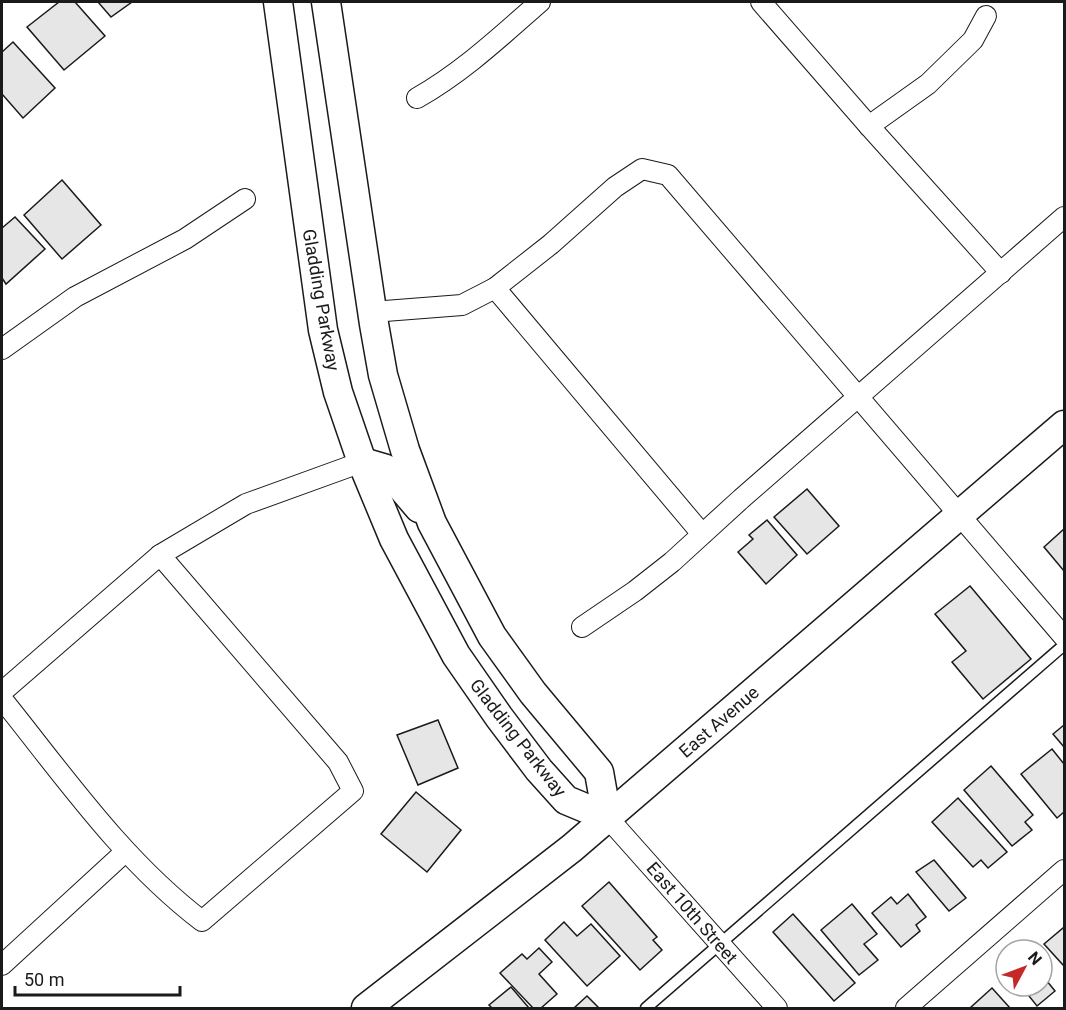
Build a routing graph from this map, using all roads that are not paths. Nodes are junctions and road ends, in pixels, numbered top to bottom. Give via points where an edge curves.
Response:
1 (278, 2) edge
2 (326, 2) edge
3 (540, 2) edge
4 (761, 2) edge
5 (986, 16) dead end
6 (417, 98) dead end
7 (869, 126) junction
8 (245, 199) dead end
9 (1065, 217) edge
10 (1001, 273) junction
11 (495, 288) junction
12 (372, 312) junction
13 (2, 349) edge
14 (859, 396) junction
15 (1065, 425) edge
16 (362, 462) junction
17 (959, 516) junction
18 (432, 523) junction
19 (702, 534) junction
20 (160, 555) junction
21 (582, 627) dead end
22 (1065, 637) edge
23 (1065, 645) edge
24 (2, 692) edge
25 (2, 699) edge
26 (599, 772) junction
27 (647, 783) junction
28 (566, 800) junction
29 (608, 817) junction
30 (572, 848) junction
31 (125, 852) junction
32 (1065, 870) edge
33 (720, 944) junction
34 (2, 965) edge
35 (366, 1008) edge
36 (646, 1008) edge
37 (777, 1008) edge
38 (906, 1008) edge

1 - 16 street, Gladding Parkway via 323,330 338,392
2 - 12 street
3 - 6 street via 474,59
4 - 7 street
5 - 7 street via 973,40 928,84
7 - 10 street
8 - 13 street via 184,239 75,297
9 - 10 street
10 - 14 street
11 - 12 street via 462,305
11 - 14 street via 642,169 668,175
11 - 19 street
12 - 18 street via 383,375
14 - 17 street
14 - 19 street
15 - 17 street, East Avenue
16 - 18 street via 386,469
16 - 20 street via 246,504
16 - 28 street, Gladding Parkway via 394,539 456,655 539,770
17 - 22 street
17 - 27 street, East Avenue
18 - 26 street via 492,636 533,693
19 - 21 street via 672,562
20 - 24 street
20 - 31 street via 338,762 353,791 202,921 176,902
23 - 33 lane
25 - 31 street
26 - 27 street
26 - 29 street
27 - 29 street, East Avenue
28 - 29 street, Gladding Parkway
28 - 30 street
29 - 30 street, East Avenue
29 - 33 street, East 10th Street
30 - 35 street, East Avenue
31 - 34 street
32 - 38 street
33 - 36 lane
33 - 37 street, East 10th Street

